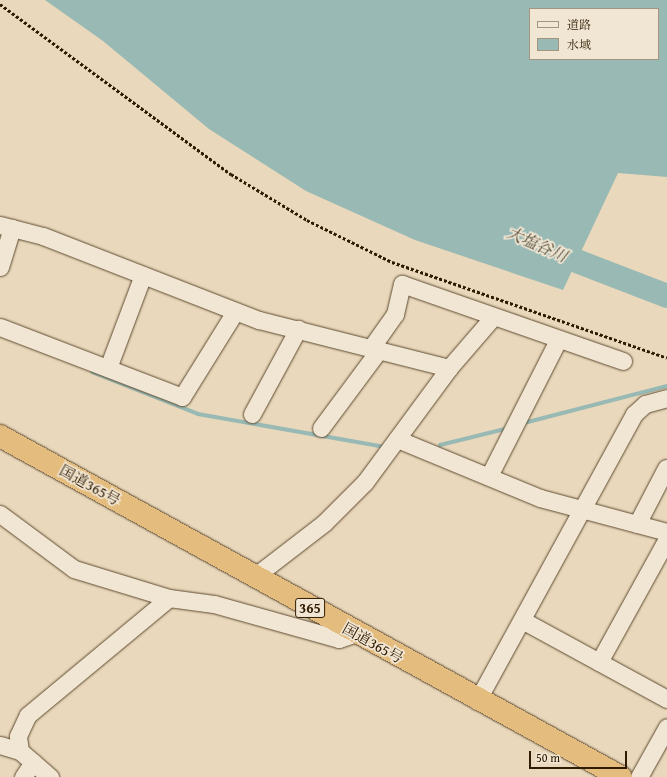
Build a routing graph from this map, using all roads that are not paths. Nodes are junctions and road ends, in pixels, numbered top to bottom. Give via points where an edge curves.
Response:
1 (6, 226) edge
2 (0, 267) edge
3 (143, 275) junction
4 (235, 312) junction
5 (493, 317) junction
6 (0, 326) edge
7 (298, 329) junction
8 (558, 340) junction
9 (375, 349) junction
10 (623, 361) dead end
11 (108, 368) junction
12 (449, 368) junction
13 (667, 398) edge
14 (252, 414) dead end
15 (321, 428) dead end
16 (0, 436) edge
17 (397, 439) junction
18 (666, 468) edge
19 (490, 476) junction
20 (581, 510) junction
21 (0, 514) edge
22 (637, 524) junction
23 (666, 531) edge
24 (254, 577) junction
25 (169, 598) junction
26 (522, 620) junction
27 (356, 633) junction
28 (599, 662) junction
29 (667, 699) edge
30 (476, 701) junction
31 (667, 727) edge
32 (0, 745) edge
33 (20, 751) junction
34 (32, 762) junction
35 (23, 777) edge
36 (50, 777) edge
37 (621, 777) edge
38 (638, 777) edge

1 - 2 street
1 - 3 street
3 - 4 street
3 - 11 street
4 - 7 street
4 - 11 street via 182,397
5 - 8 street via 521,323
5 - 9 street via 402,284 395,314
5 - 12 street
6 - 11 street
7 - 9 street
7 - 14 street
8 - 10 street
8 - 19 street
9 - 12 street
9 - 15 street
12 - 17 street
13 - 20 street via 645,404 634,414
16 - 24 highway, 国道365号 / 365
17 - 19 street
17 - 24 street via 365,482 331,516
18 - 22 street
19 - 20 street via 533,495
20 - 22 street
20 - 26 street
21 - 25 street via 74,569
22 - 23 street
23 - 28 street
24 - 27 highway, 国道365号 / 365
25 - 27 street via 214,604 340,639
25 - 33 street via 28,715 18,736
26 - 28 street
26 - 30 street
27 - 30 highway, 国道365号 / 365
28 - 29 street
30 - 37 highway, 国道365号 / 365
31 - 38 street
32 - 33 street
33 - 34 street
34 - 35 street
34 - 36 street

